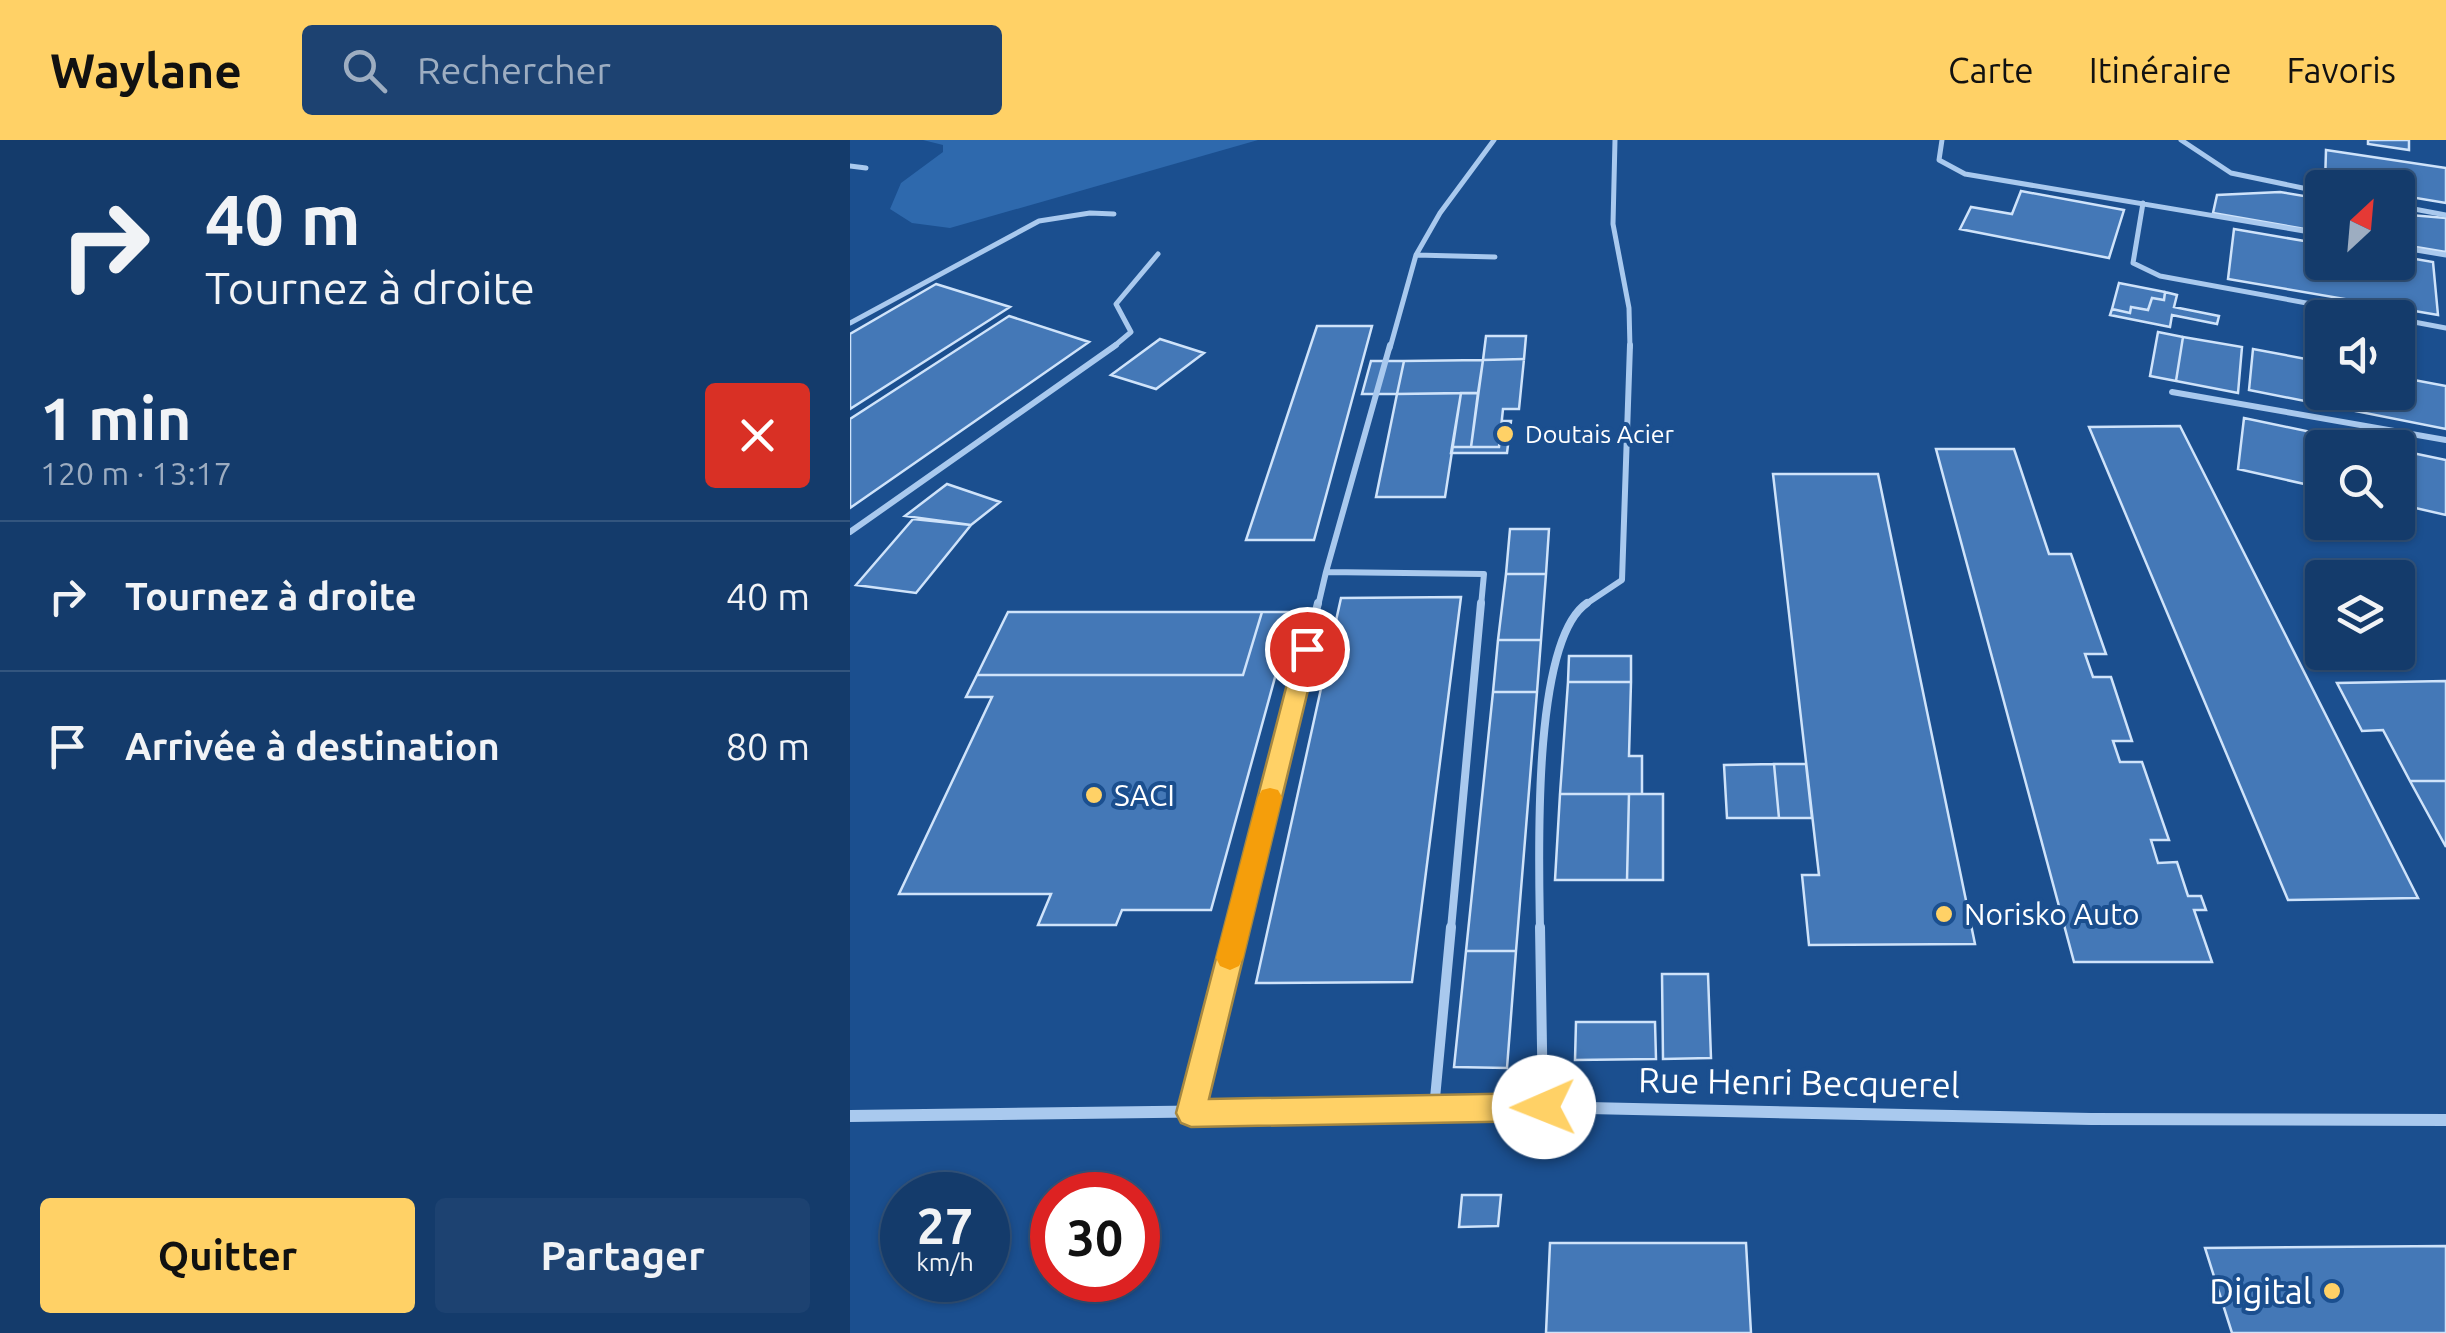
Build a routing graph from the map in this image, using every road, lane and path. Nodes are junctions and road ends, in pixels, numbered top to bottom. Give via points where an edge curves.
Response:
1 (1494, 140) edge
2 (1616, 140) edge
3 (1942, 140) edge
4 (2181, 140) edge
5 (850, 166) edge
6 (866, 168) dead end
7 (2305, 189) edge
8 (2143, 203) junction
9 (2415, 209) edge
10 (1114, 214) dead end
11 (2446, 215) edge
12 (2305, 231) edge
13 (2415, 249) edge
14 (1158, 254) dead end
15 (2446, 254) edge
16 (1416, 255) junction
17 (1495, 257) dead end
18 (2305, 303) edge
19 (850, 322) edge
20 (2415, 322) edge
21 (2446, 328) edge
22 (2172, 392) dead end
23 (2446, 440) edge
24 (850, 532) edge
25 (1326, 572) junction
26 (1544, 1107) junction
27 (1434, 1109) junction
28 (1191, 1113) junction
29 (850, 1116) edge
30 (2446, 1120) edge

1 - 16 lane
2 - 26 lane via 1613,224 1630,353 1622,580 1576,611 1556,650 1538,805
3 - 8 lane via 1939,160 1966,174
4 - 7 lane via 2233,176
5 - 6 lane
8 - 12 lane
8 - 18 lane via 2136,268
9 - 11 lane
10 - 19 lane via 1039,222
13 - 15 lane
14 - 24 lane via 1116,304 1129,325 1126,338
16 - 17 lane
16 - 25 lane
20 - 21 lane
22 - 23 lane
25 - 27 lane via 1484,574
25 - 28 lane
26 - 27 street, Rue Henri Becquerel
26 - 30 street, Rue Henri Becquerel
27 - 28 street, Rue Henri Becquerel
28 - 29 street, Rue Henri Becquerel

